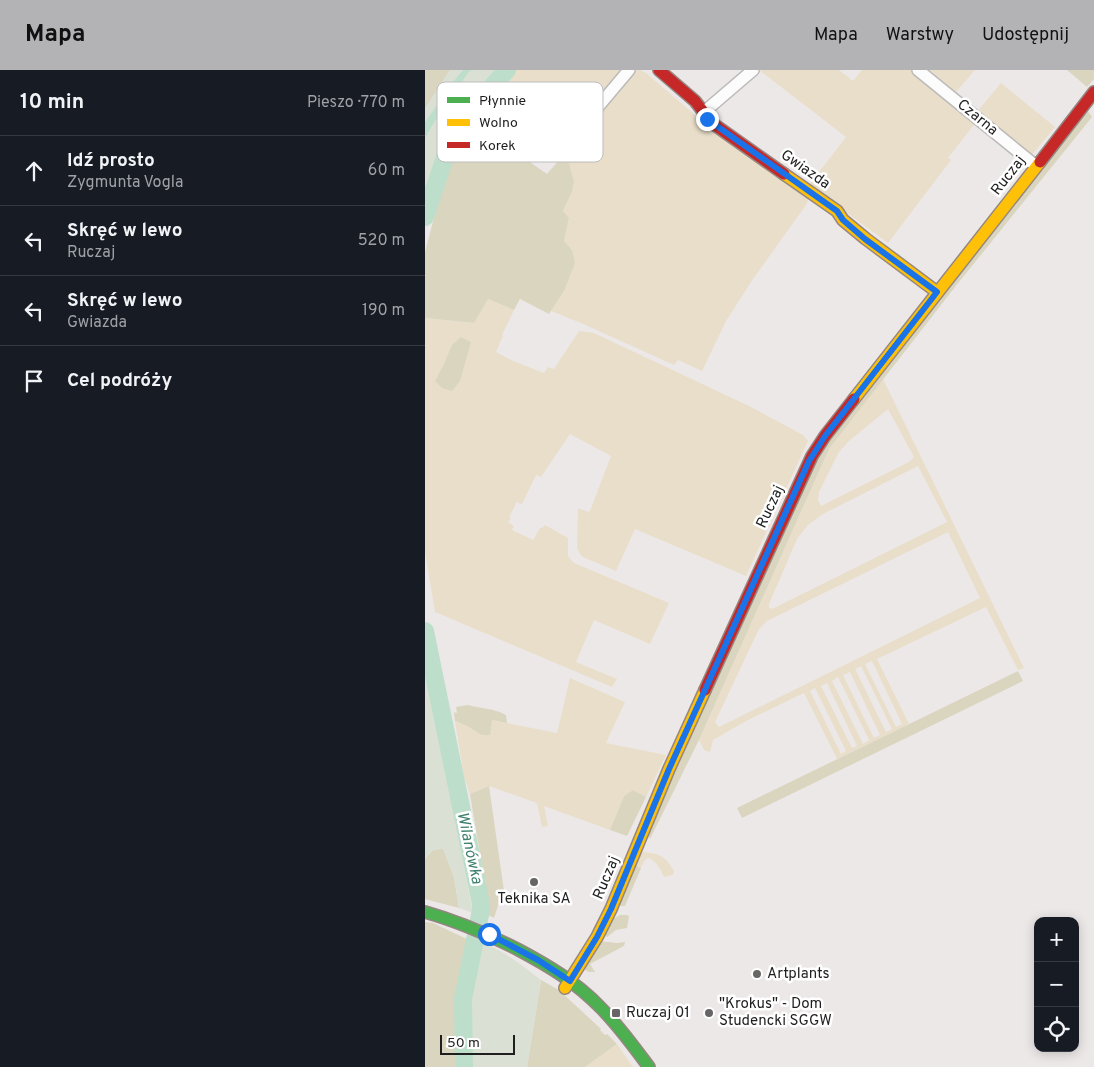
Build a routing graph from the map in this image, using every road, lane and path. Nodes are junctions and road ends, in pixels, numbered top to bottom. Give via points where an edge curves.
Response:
1 (629, 70) edge
2 (659, 70) edge
3 (753, 70) edge
4 (918, 70) edge
5 (1092, 99) edge
6 (603, 101) edge
7 (704, 112) junction
8 (1036, 166) junction
9 (937, 292) junction
10 (425, 912) edge
11 (568, 984) junction
12 (649, 1067) edge

1 - 6 street
2 - 7 street, Gwiazda
3 - 7 street
4 - 8 street, Czarna
5 - 8 street, Ruczaj
7 - 9 street, Gwiazda via 711,123 837,211 865,239
8 - 9 street, Ruczaj
9 - 11 street, Ruczaj via 809,461 669,769 614,903
10 - 11 street via 489,934
11 - 12 street via 636,1050

